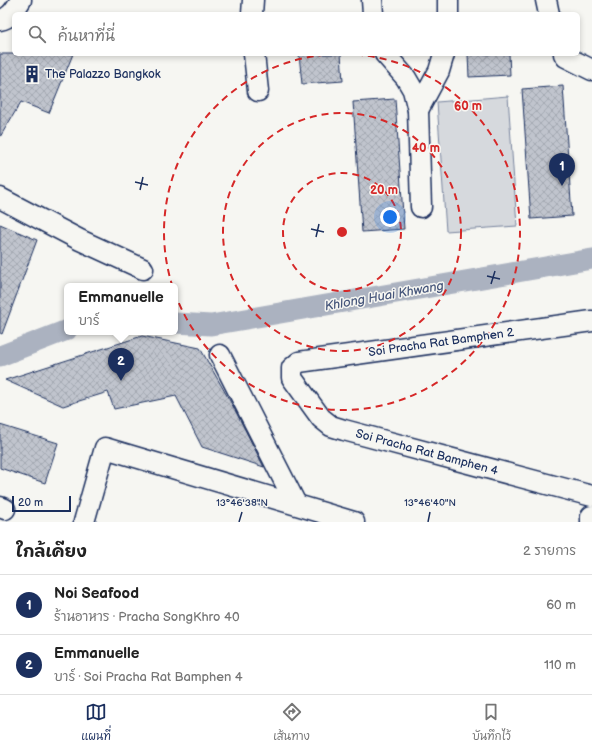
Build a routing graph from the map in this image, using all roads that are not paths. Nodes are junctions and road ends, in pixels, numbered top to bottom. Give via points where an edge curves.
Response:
1 (21, 0) edge
2 (253, 0) edge
3 (372, 0) edge
4 (448, 0) edge
5 (546, 0) edge
6 (12, 12) edge
7 (252, 12) edge
8 (373, 12) edge
9 (448, 12) edge
10 (549, 12) edge
11 (12, 13) edge
12 (0, 20) edge
13 (254, 56) edge
14 (387, 56) edge
15 (443, 56) edge
16 (565, 56) edge
17 (592, 70) edge
18 (258, 90) dead end
19 (418, 110) junction
20 (0, 198) edge
21 (421, 207) dead end
22 (143, 269) dead end
23 (592, 320) edge
24 (220, 355) dead end
25 (292, 368) joint
26 (592, 496) edge
27 (300, 511) edge
28 (592, 517) edge
29 (84, 522) edge
30 (354, 522) edge
31 (592, 522) edge

1 - 6 street
2 - 7 street
3 - 8 street
4 - 9 street
5 - 10 street
11 - 12 street
13 - 18 street
14 - 19 street via 413,90
15 - 19 street
16 - 17 street
19 - 21 street
20 - 22 street via 80,240
23 - 25 street, Soi Pracha Rat Bamphen 2 via 299,362
24 - 27 street
25 - 26 street, Soi Pracha Rat Bamphen 4 via 292,378 321,418 331,426
27 - 29 street via 105,448
27 - 30 street
28 - 31 main road

